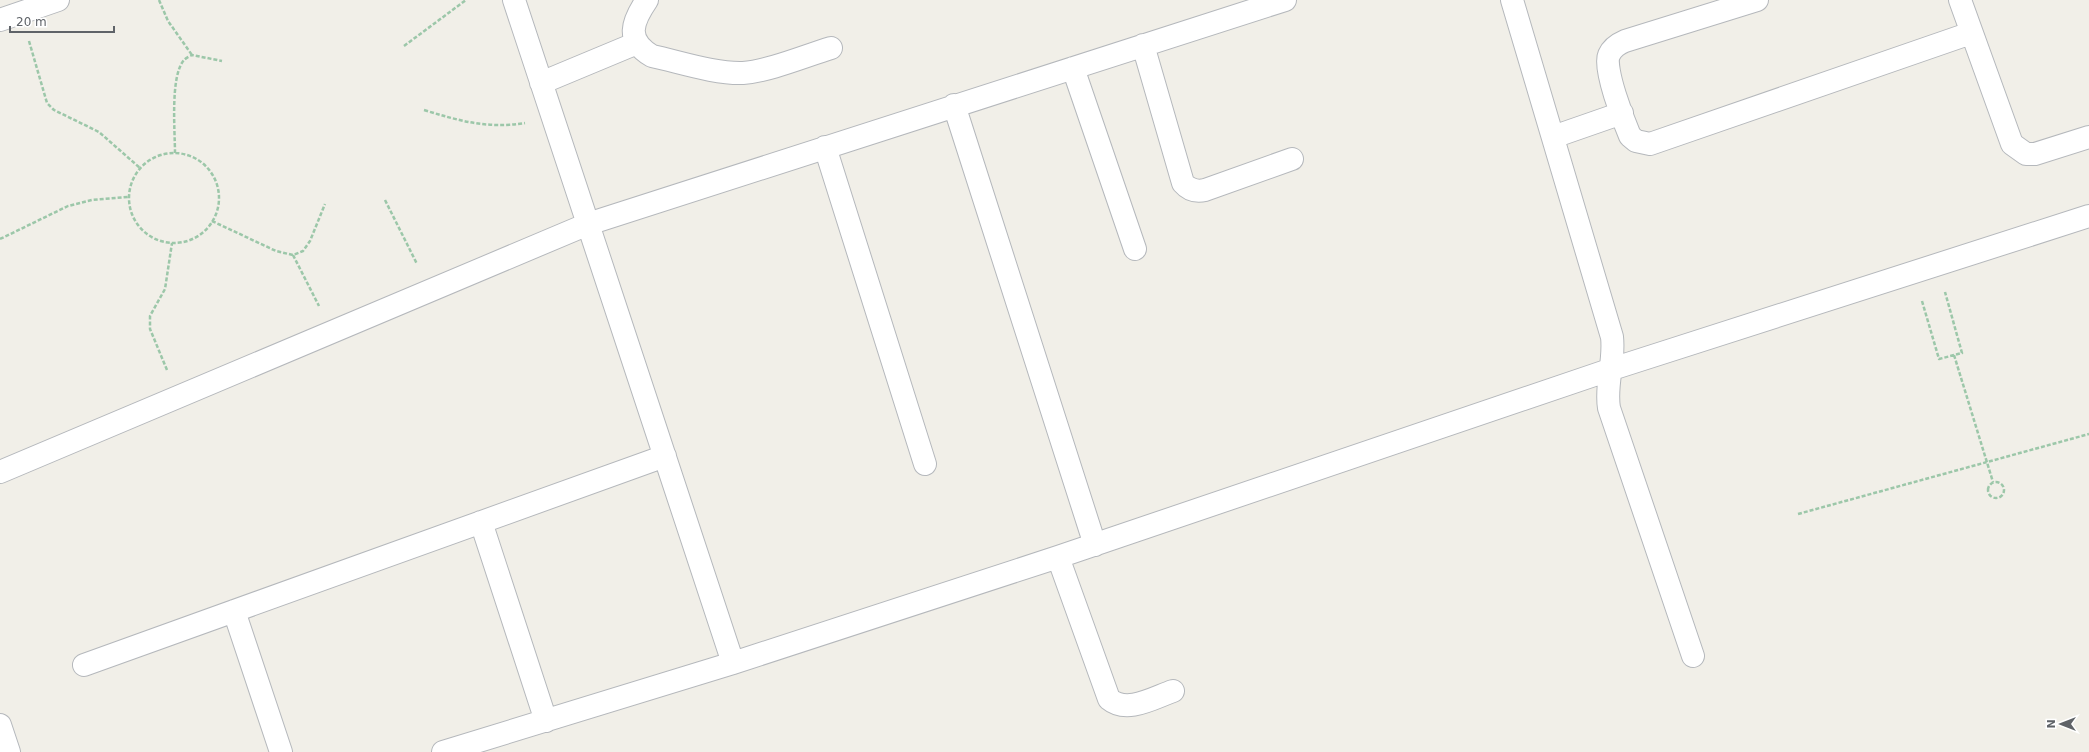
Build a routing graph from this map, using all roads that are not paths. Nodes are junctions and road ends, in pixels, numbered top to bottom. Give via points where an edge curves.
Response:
1 (58, 0) edge
2 (514, 0) edge
3 (647, 0) edge
4 (1285, 0) edge
5 (1512, 0) edge
6 (1757, 0) edge
7 (1960, 0) edge
8 (0, 20) edge
9 (1971, 33) junction
10 (636, 43) junction
11 (1143, 45) junction
12 (831, 48) dead end
13 (1074, 68) junction
14 (541, 83) junction
15 (954, 105) junction
16 (1622, 113) junction
17 (1553, 137) junction
18 (2089, 137) edge
19 (825, 147) junction
20 (1292, 159) dead end
21 (2089, 216) edge
22 (588, 224) junction
23 (1135, 249) dead end
24 (1612, 369) junction
25 (665, 456) junction
26 (925, 464) dead end
27 (0, 472) edge
28 (481, 522) junction
29 (1096, 545) junction
30 (1058, 557) junction
31 (234, 611) junction
32 (1693, 656) dead end
33 (733, 663) junction
34 (84, 665) dead end
35 (1173, 691) dead end
36 (546, 721) junction
37 (0, 725) edge
38 (9, 752) edge
39 (281, 752) edge
40 (443, 752) edge

1 - 8 lane
2 - 14 lane
3 - 10 lane via 634,23
4 - 11 lane
5 - 17 lane
6 - 16 lane via 1619,44 1609,55 1607,62
7 - 9 lane
9 - 16 lane via 1650,144 1636,142 1630,136
9 - 18 lane via 2012,144 2026,154 2035,154
10 - 12 lane via 652,56 733,72 760,70
10 - 14 lane
11 - 13 lane
11 - 20 lane via 1183,183 1187,187 1205,190
13 - 15 lane
13 - 23 lane
14 - 22 lane
15 - 19 lane
15 - 29 lane
16 - 17 lane
17 - 24 lane via 1612,337
19 - 22 lane
19 - 26 lane
21 - 24 lane
22 - 25 lane
22 - 27 lane
24 - 29 lane
24 - 32 lane via 1607,395 1609,408
25 - 28 lane
25 - 33 lane
28 - 31 lane
28 - 36 lane
29 - 30 lane
30 - 33 lane
30 - 35 lane via 1109,699 1124,707
31 - 34 lane
31 - 39 lane
33 - 36 lane
36 - 40 lane
37 - 38 lane

